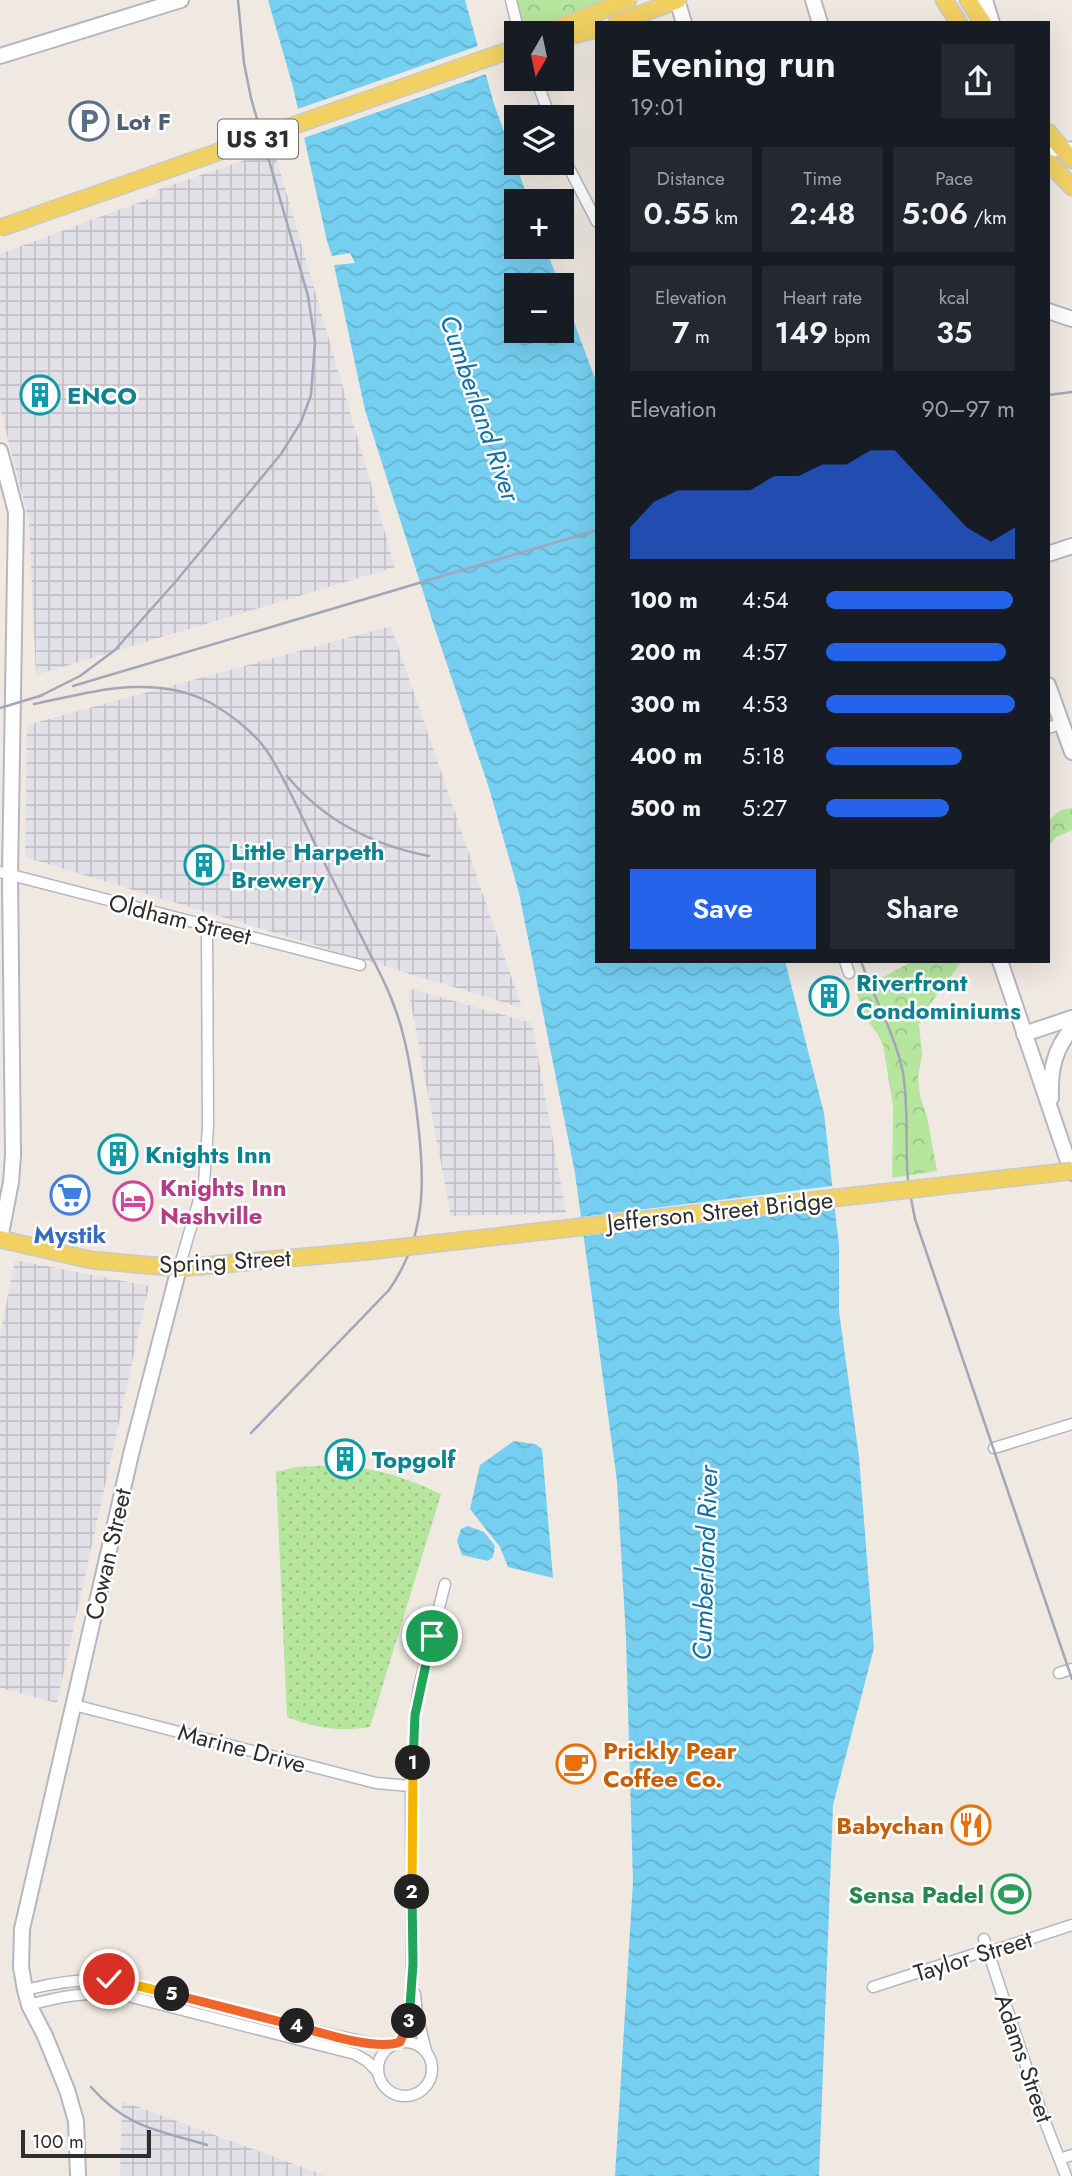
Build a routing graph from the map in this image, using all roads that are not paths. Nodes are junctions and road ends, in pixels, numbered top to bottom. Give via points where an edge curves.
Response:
1 (181, 0) edge
2 (511, 0) edge
3 (628, 0) edge
4 (678, 0) edge
5 (813, 0) edge
6 (944, 0) edge
7 (968, 0) edge
8 (985, 0) edge
9 (516, 21) edge
10 (574, 21) edge
11 (622, 21) edge
12 (683, 21) edge
13 (819, 21) edge
14 (958, 21) edge
15 (982, 21) edge
16 (991, 21) edge
17 (595, 30) edge
18 (574, 35) edge
19 (504, 52) edge
20 (0, 56) edge
21 (1050, 134) edge
22 (1064, 152) edge
23 (1050, 164) edge
24 (573, 175) edge
25 (1072, 187) edge
26 (595, 218) edge
27 (0, 228) edge
28 (1050, 312) edge
29 (1072, 319) edge
30 (0, 451) edge
31 (1072, 546) edge
32 (1050, 553) edge
33 (1050, 697) edge
34 (1055, 726) edge
35 (1072, 752) edge
36 (5, 874) edge
37 (207, 925) junction
38 (846, 963) edge
39 (1001, 963) edge
40 (360, 965) dead end
41 (849, 973) dead end
42 (1072, 1018) edge
43 (1072, 1028) edge
44 (1024, 1034) junction
45 (1051, 1113) junction
46 (1072, 1172) edge
47 (0, 1240) edge
48 (369, 1251) joint
49 (179, 1268) junction
50 (1072, 1424) edge
51 (994, 1448) dead end
52 (445, 1584) dead end
53 (1072, 1669) edge
54 (1059, 1673) dead end
55 (74, 1704) junction
56 (411, 1786) junction
57 (1072, 1925) edge
58 (985, 1939) dead end
59 (989, 1952) junction
60 (412, 1976) junction
61 (873, 1987) dead end
62 (27, 1998) junction
63 (236, 2011) junction
64 (233, 2022) junction
65 (396, 2044) junction
66 (426, 2051) junction
67 (378, 2072) junction
68 (1072, 2155) edge
69 (1060, 2160) junction
70 (78, 2176) edge
71 (1066, 2176) edge

1 - 20 street
2 - 9 street
3 - 10 main road
4 - 11 main road
4 - 12 street
5 - 13 street
6 - 14 main road
7 - 15 main road
8 - 16 street
17 - 18 main road
19 - 27 main road, US 31, bridge
21 - 22 main road
23 - 25 main road
24 - 26 street
28 - 29 street
30 - 36 street via 16,512
31 - 32 street
33 - 34 street
34 - 35 street
36 - 37 street, Oldham Street
36 - 47 street via 13,1155
37 - 40 street, Oldham Street
37 - 49 street, Cowan Street via 204,1183
38 - 41 street
39 - 44 street
42 - 44 street
43 - 45 street via 1051,1067
44 - 45 street
45 - 46 street
46 - 48 main road, Jefferson Street Bridge, bridge
47 - 49 main road, Spring Street via 91,1260
48 - 49 main road, Spring Street
49 - 55 street, Cowan Street
50 - 51 street
52 - 56 street via 419,1687
53 - 54 street
55 - 56 street, Marine Drive via 376,1783
55 - 62 street, Cowan Street via 22,1929 21,1967
56 - 60 street
57 - 59 street, Taylor Street
58 - 59 street, Adams Street
59 - 61 street, Taylor Street
59 - 69 street, Adams Street
60 - 65 street via 409,2018
60 - 66 street
62 - 63 street via 54,1983 109,1979
62 - 64 street via 120,1994
62 - 70 street, Cowan Street via 76,2121
63 - 64 street
63 - 65 street via 371,2043
64 - 67 street via 355,2054
65 - 66 street via 416,2044
65 - 67 street via 383,2053
66 - 67 street via 433,2074 430,2083 415,2095 389,2092
68 - 69 street
69 - 71 street, Adams Street

